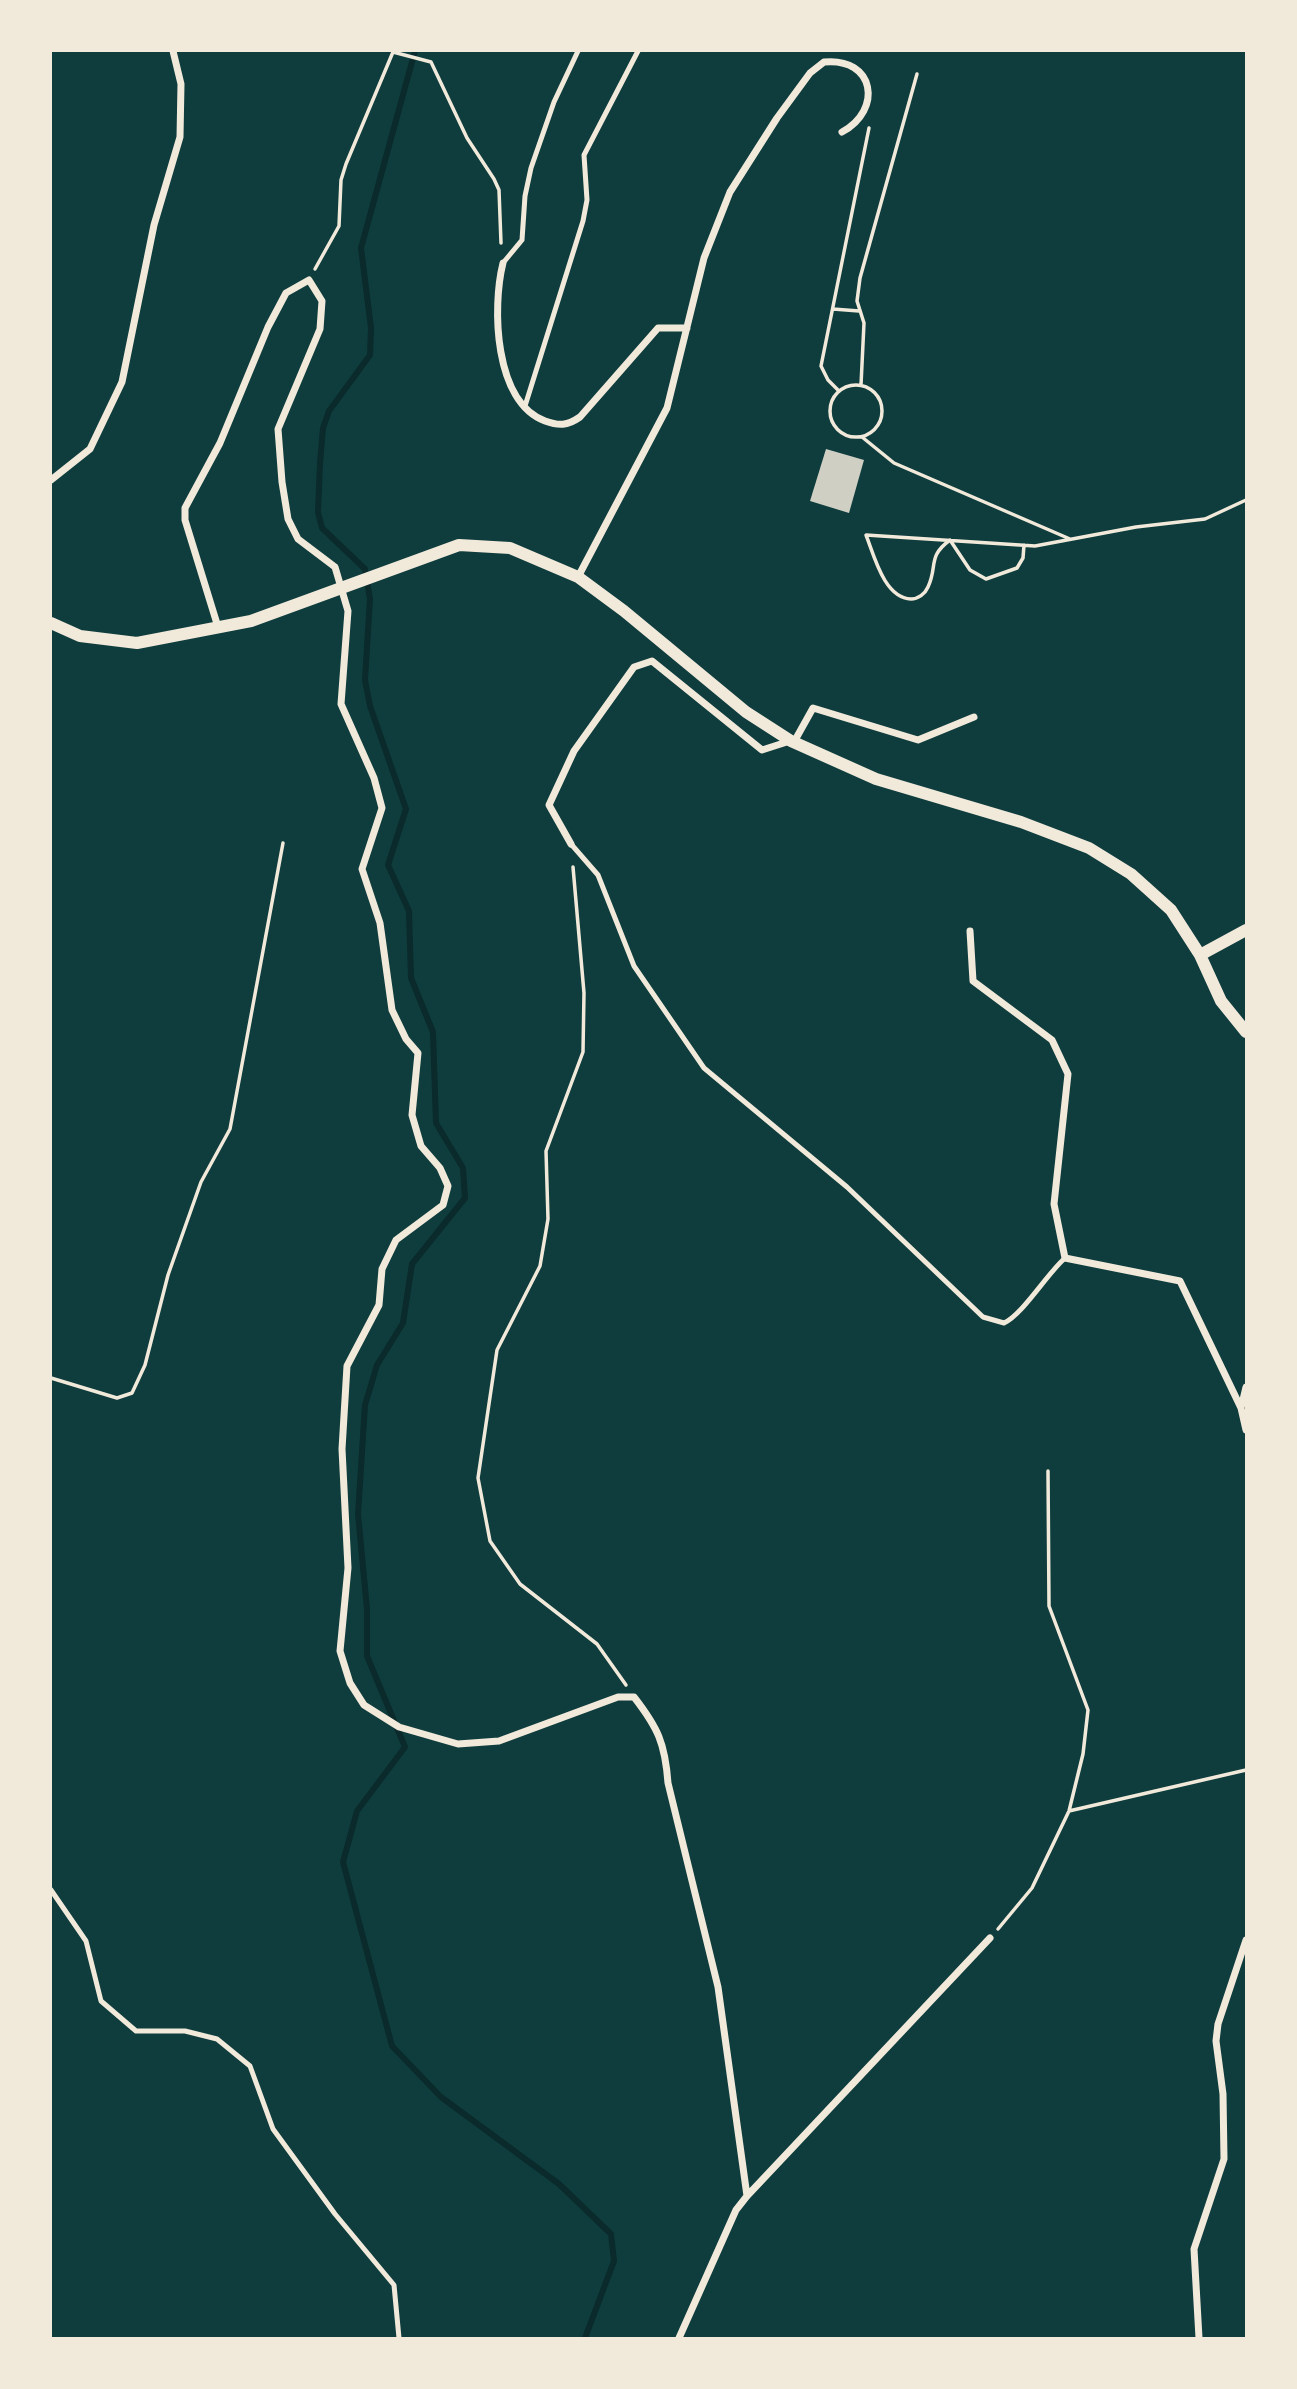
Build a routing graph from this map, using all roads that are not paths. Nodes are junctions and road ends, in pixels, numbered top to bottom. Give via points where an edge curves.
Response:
1 (173, 51) edge
2 (578, 51) edge
3 (638, 51) edge
4 (842, 132) dead end
5 (502, 263) joint
6 (687, 328) junction
7 (524, 408) junction
8 (51, 480) edge
9 (578, 578) junction
10 (51, 623) edge
11 (218, 627) junction
12 (974, 717) dead end
13 (792, 742) junction
14 (571, 844) joint
15 (1246, 930) edge
16 (970, 931) dead end
17 (1200, 955) junction
18 (1246, 1032) edge
19 (1065, 1258) junction
20 (1246, 1387) edge
21 (1241, 1408) junction
22 (1246, 1430) edge
23 (51, 1890) edge
24 (990, 1938) road end
25 (1246, 1940) edge
26 (747, 2196) junction
27 (400, 2338) edge
28 (679, 2338) edge
29 (1199, 2338) edge

1 - 8 street via 181,84 180,137 154,225 122,382 90,449
2 - 5 lane via 531,168 522,240
3 - 7 lane via 584,155 587,200 583,221
4 - 6 street via 864,114 870,97 867,81 859,71 824,62 810,73 752,153 730,192 704,258
5 - 7 street via 498,284 502,359
6 - 7 street via 657,328 570,424 552,424
6 - 9 street via 667,408
9 - 11 street via 510,548 459,545 251,621
9 - 13 street via 746,712
10 - 11 street via 80,636 137,643
11 - 26 street via 185,508 220,443 286,293 309,280 322,301 320,329 278,429 282,482 288,519 298,539 335,567 348,611 341,704 374,778 382,808 362,869 380,923 392,1010 418,1054 412,1115 421,1146 448,1186 443,1205 396,1240 382,1269 379,1306 347,1366 342,1449 348,1568 340,1651 350,1683 364,1705 399,1727 458,1744 499,1741 618,1697 634,1697 656,1725 718,1987
12 - 13 street via 918,740 813,708
13 - 14 street via 762,750 652,661 634,667 574,751 549,805
13 - 17 street via 877,779 1021,822 1089,848 1131,874 1171,910
14 - 19 lane via 598,875 634,966 704,1068 847,1187 983,1317 1004,1323 1015,1318
15 - 17 street
16 - 19 street via 973,981 1052,1040 1068,1074 1054,1204
17 - 18 street via 1221,1001
19 - 21 street via 1180,1280
20 - 21 street
21 - 22 street
23 - 27 lane via 86,1941 102,2001 136,2031 185,2031 217,2039 250,2066 273,2129 394,2285
24 - 26 street
25 - 29 street via 1217,2032 1224,2159 1194,2249
26 - 28 street via 736,2210

